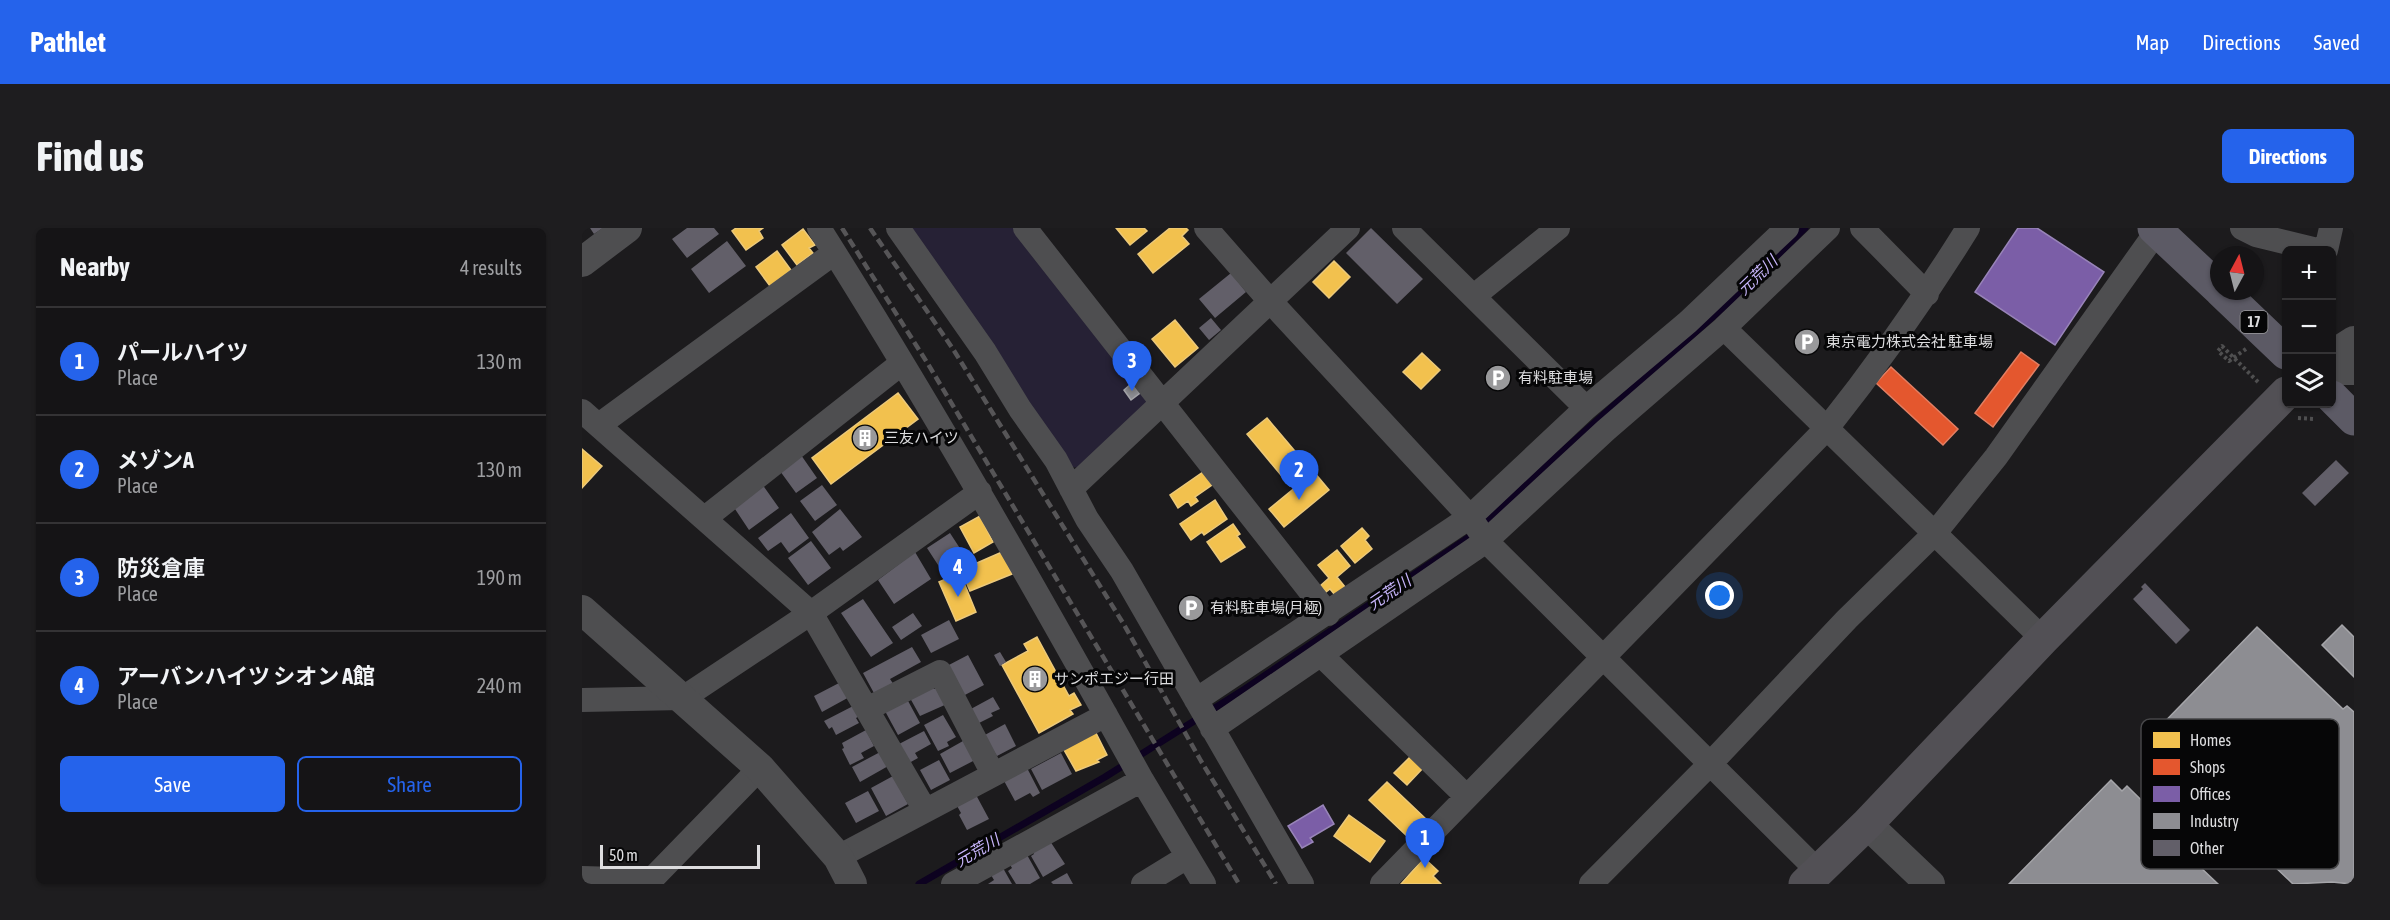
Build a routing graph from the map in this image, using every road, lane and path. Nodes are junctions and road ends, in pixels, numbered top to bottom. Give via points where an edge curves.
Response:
1 (627, 228) edge
2 (819, 228) edge
3 (898, 228) edge
4 (1025, 228) edge
5 (1206, 228) edge
6 (1348, 228) edge
7 (1404, 228) edge
8 (1558, 228) edge
9 (1787, 228) edge
10 (1827, 228) edge
11 (1862, 228) edge
12 (1968, 228) edge
13 (2242, 228) edge
14 (2331, 228) edge
15 (2164, 232) edge
16 (2301, 246) edge
17 (2327, 246) edge
18 (834, 253) junction
19 (582, 262) edge
20 (2210, 280) edge
21 (1927, 294) junction
22 (1474, 296) junction
23 (2230, 300) edge
24 (1270, 301) junction
25 (1724, 328) junction
26 (2354, 342) edge
27 (2282, 349) edge
28 (2333, 354) edge
29 (2229, 361) dead end
30 (902, 363) junction
31 (2336, 370) edge
32 (2354, 370) edge
33 (2280, 399) edge
34 (1162, 403) junction
35 (1586, 408) junction
36 (2323, 408) edge
37 (590, 418) edge
38 (2354, 419) edge
39 (1828, 427) junction
40 (1071, 489) junction
41 (980, 492) junction
42 (1470, 517) junction
43 (705, 518) junction
44 (1935, 533) junction
45 (1486, 541) junction
46 (582, 610) edge
47 (811, 613) junction
48 (1328, 614) junction
49 (2043, 639) junction
50 (1321, 655) junction
51 (1603, 658) junction
52 (683, 699) junction
53 (582, 700) edge
54 (1196, 700) junction
55 (867, 709) junction
56 (1106, 715) junction
57 (1212, 729) junction
58 (1710, 764) junction
59 (760, 768) junction
60 (993, 774) junction
61 (1142, 780) junction
62 (1467, 797) junction
63 (925, 810) junction
64 (1867, 824) junction
65 (838, 857) junction
66 (1187, 857) junction
67 (1811, 877) edge
68 (582, 878) edge
69 (653, 882) edge
70 (852, 884) edge
71 (953, 884) edge
72 (1143, 884) edge
73 (1204, 884) edge
74 (1302, 884) edge
75 (1382, 884) edge
76 (1591, 884) edge
77 (1930, 884) edge

1 - 19 street
2 - 18 street
3 - 40 street via 1056,460
4 - 34 street
5 - 24 street
6 - 24 street
7 - 22 street
8 - 22 street
9 - 35 street via 1688,322
10 - 25 street
11 - 21 street
12 - 21 street
13 - 16 street
14 - 17 street
15 - 20 highway, 17
15 - 44 street
18 - 30 street
18 - 37 street
21 - 39 street
22 - 35 street
23 - 27 highway, 17
24 - 34 street
24 - 42 street
25 - 39 street
25 - 45 street
26 - 28 street
29 - 33 path via 2218,351 2222,346
30 - 41 street
30 - 43 street
31 - 32 street
33 - 49 main road
34 - 40 street
34 - 48 street
35 - 42 street
36 - 38 highway
37 - 43 street
39 - 44 street
39 - 51 street
40 - 54 street
41 - 47 street
41 - 56 street
42 - 45 street
42 - 48 street
43 - 47 street
44 - 49 street
44 - 58 street via 1847,619
45 - 50 street
45 - 51 street
46 - 52 street
47 - 52 street
47 - 55 street
48 - 54 street
49 - 64 main road
50 - 57 street
50 - 62 street
51 - 58 street
51 - 62 street
52 - 53 street
52 - 59 street
54 - 57 street
55 - 60 street via 940,672
55 - 63 street
56 - 60 street
56 - 61 street
57 - 74 street
58 - 67 street
58 - 76 street
59 - 65 street
59 - 69 street
60 - 63 street
61 - 66 street
61 - 71 street
62 - 75 street
63 - 65 street
64 - 67 main road
64 - 77 street
65 - 70 street
66 - 72 street
66 - 73 street
68 - 69 street

